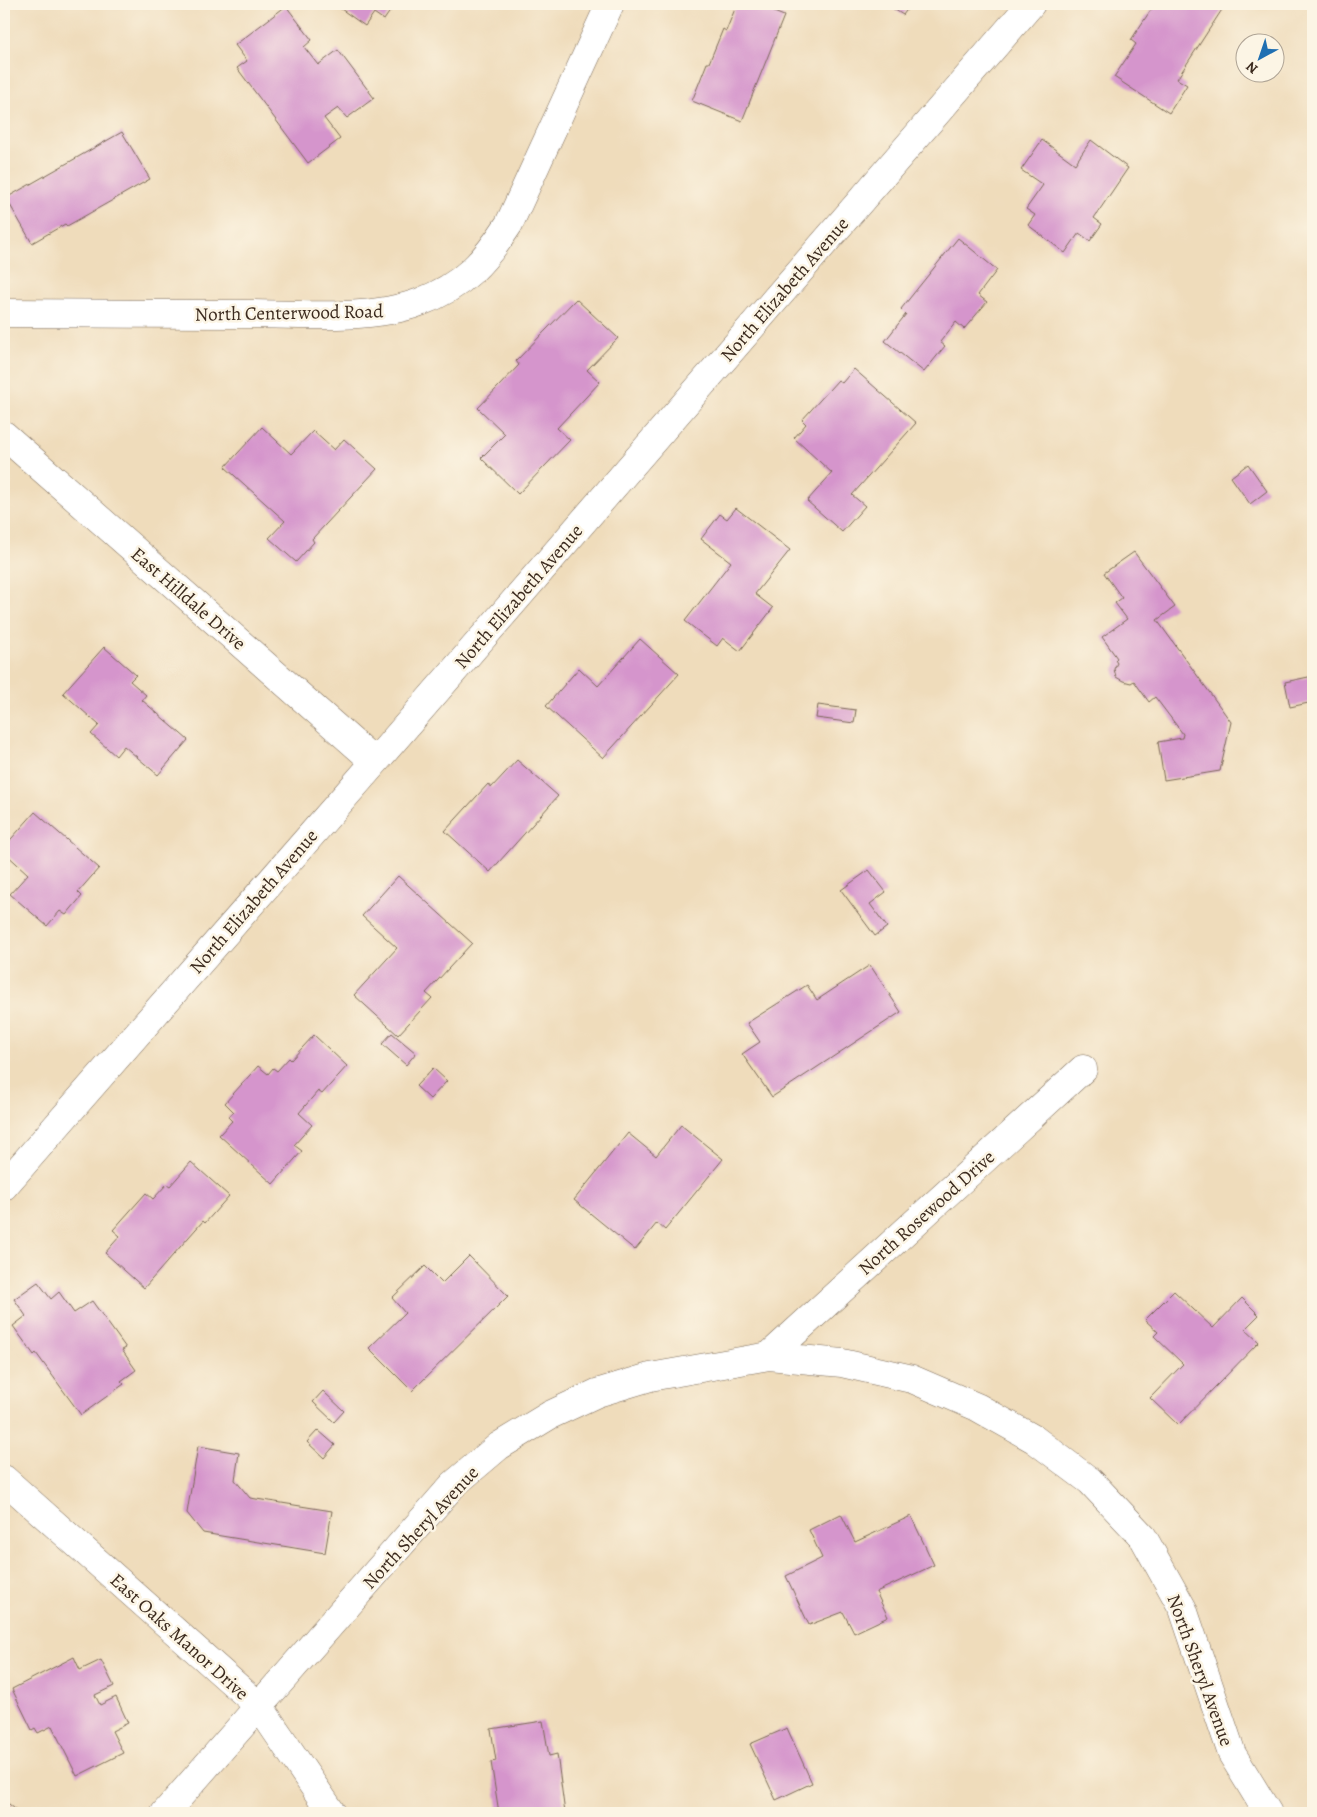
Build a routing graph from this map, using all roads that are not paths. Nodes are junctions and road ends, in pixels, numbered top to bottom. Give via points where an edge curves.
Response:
1 (610, 4) edge
2 (1031, 4) edge
3 (4, 313) edge
4 (4, 435) edge
5 (375, 762) junction
6 (1083, 1069) dead end
7 (4, 1186) edge
8 (769, 1356) junction
9 (4, 1479) edge
10 (259, 1706) junction
11 (165, 1813) edge
12 (332, 1813) edge
13 (1268, 1813) edge

1 - 3 street, North Centerwood Road via 509,224 472,272 450,288 420,302 386,312 313,315
2 - 5 street, North Elizabeth Avenue
4 - 5 street, East Hilldale Drive
5 - 7 street, North Elizabeth Avenue
6 - 8 street, North Rosewood Drive
8 - 10 street, North Sheryl Avenue via 650,1377 596,1393 550,1415 499,1446 453,1485
8 - 13 street, North Sheryl Avenue via 842,1363 912,1379 977,1407 1034,1439 1090,1481 1143,1537 1183,1609 1232,1754
9 - 10 street, East Oaks Manor Drive
10 - 11 street, North Sheryl Avenue
10 - 12 street, East Oaks Manor Drive

